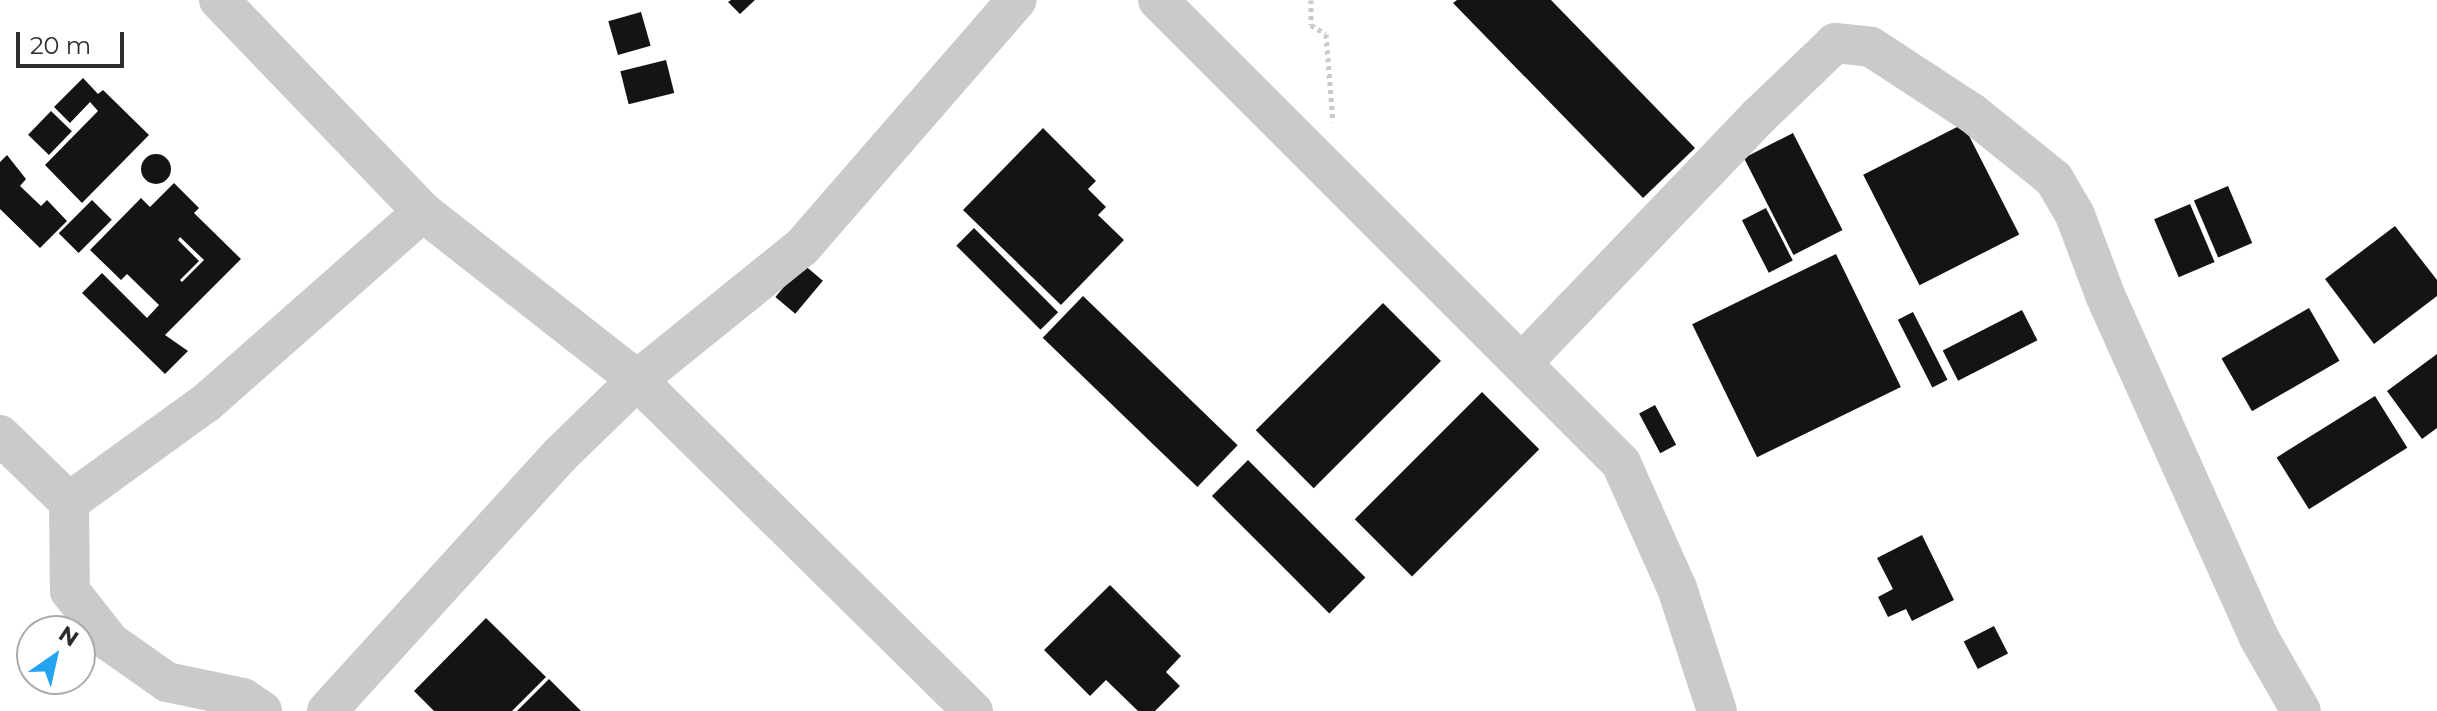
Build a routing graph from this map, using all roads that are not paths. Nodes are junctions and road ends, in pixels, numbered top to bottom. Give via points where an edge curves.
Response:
1 (219, 0) edge
2 (1017, 0) edge
3 (1158, 0) edge
4 (423, 212) junction
5 (1523, 362) junction
6 (637, 380) junction
7 (0, 435) edge
8 (69, 502) junction
9 (262, 711) edge
10 (327, 711) edge
11 (973, 711) edge
12 (1717, 711) edge
13 (2301, 711) edge

1 - 4 street
2 - 6 street via 802,247
3 - 5 street
4 - 6 street
4 - 8 street via 206,403
5 - 12 street via 1621,463 1677,588
5 - 13 street via 1835,43 1871,47 1972,113 2054,179 2075,215 2105,295 2258,636
6 - 10 street via 560,455
6 - 11 street
7 - 8 street
8 - 9 street via 70,591 110,642 167,682 243,698

